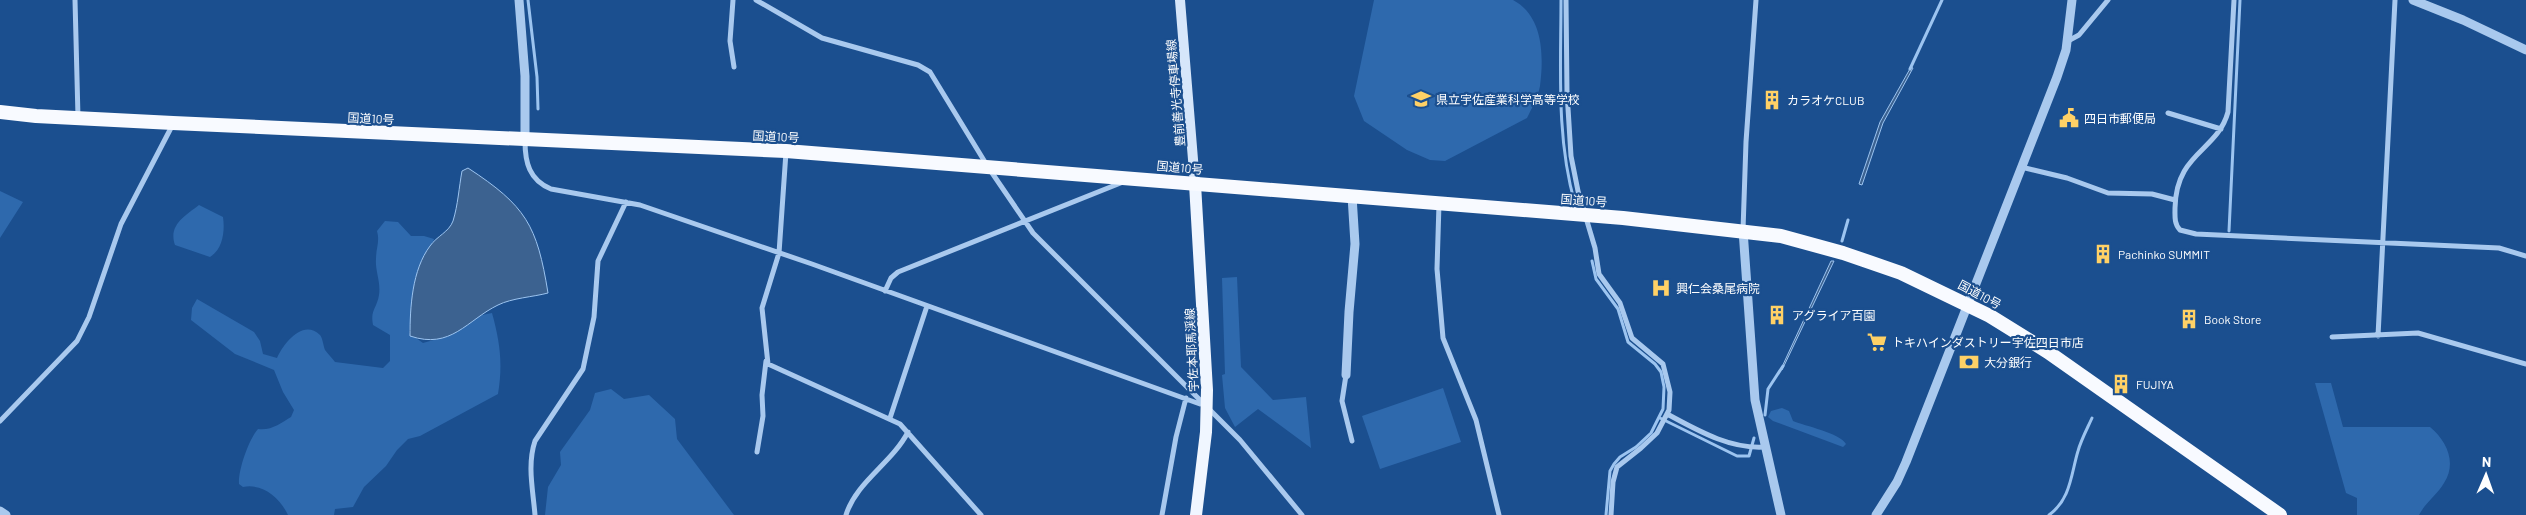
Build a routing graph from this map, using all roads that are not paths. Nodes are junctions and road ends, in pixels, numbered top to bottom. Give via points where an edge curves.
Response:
1 (75, 0) edge
2 (519, 0) edge
3 (733, 0) edge
4 (756, 0) edge
5 (1180, 0) edge
6 (1566, 0) edge
7 (1756, 0) edge
8 (2072, 0) edge
9 (2108, 0) edge
10 (2234, 0) edge
11 (2395, 0) edge
12 (2413, 0) edge
13 (2068, 41) junction
14 (2526, 50) edge
15 (734, 68) dead end
16 (0, 112) edge
17 (2168, 113) dead end
18 (78, 118) junction
19 (173, 123) junction
20 (2221, 129) junction
21 (525, 140) junction
22 (786, 151) junction
23 (988, 167) junction
24 (2021, 167) junction
25 (1130, 179) junction
26 (1195, 184) junction
27 (1352, 196) junction
28 (2176, 200) junction
29 (626, 202) junction
30 (1439, 203) junction
31 (1586, 215) junction
32 (1025, 223) junction
33 (1743, 230) junction
34 (2384, 242) junction
35 (779, 253) junction
36 (2526, 256) edge
37 (885, 291) junction
38 (1968, 304) junction
39 (927, 306) junction
40 (2332, 336) dead end
41 (2378, 336) junction
42 (766, 360) junction
43 (2526, 364) edge
44 (1346, 375) joint
45 (1186, 398) junction
46 (1207, 408) junction
47 (1667, 414) junction
48 (890, 418) junction
49 (0, 421) edge
50 (908, 432) junction
51 (1352, 441) dead end
52 (1764, 447) junction
53 (757, 452) dead end
54 (0, 511) edge
55 (6, 515) edge
56 (535, 515) edge
57 (846, 515) edge
58 (981, 515) edge
59 (1162, 515) edge
60 (1196, 515) edge
61 (1302, 515) edge
62 (1499, 515) edge
63 (1611, 515) edge
64 (1781, 515) edge
65 (1876, 515) edge
66 (2280, 515) edge

1 - 18 street
2 - 21 street via 525,76
3 - 15 street via 730,42
4 - 23 street via 822,38 924,68 932,75
5 - 26 main road, 豊前善光寺停車場線
6 - 31 street via 1570,149 1574,177
7 - 33 street
8 - 13 street
9 - 13 street via 2079,35
10 - 20 street via 2230,105
11 - 34 street
12 - 14 street
13 - 24 street
16 - 18 highway, 国道10号
17 - 20 street
18 - 19 highway, 国道10号
19 - 21 highway, 国道10号
19 - 49 street via 121,224 89,317 77,341
20 - 28 street via 2186,166 2180,177
21 - 22 highway, 国道10号
21 - 29 street via 529,170 545,186
22 - 23 highway, 国道10号
22 - 35 street
23 - 25 highway, 国道10号
23 - 32 street
24 - 28 street via 2067,178 2108,193 2152,194
24 - 38 street
25 - 26 highway, 国道10号
25 - 32 street
26 - 27 highway, 国道10号
26 - 46 main road, 宇佐本耶馬渓線
27 - 30 highway, 国道10号
27 - 44 street via 1355,244
28 - 34 street via 2176,225 2188,233
29 - 35 street
29 - 56 street via 598,261 594,318 583,369 531,452
30 - 31 highway, 国道10号
30 - 62 street via 1437,268 1443,338 1476,420
31 - 33 highway, 国道10号
31 - 47 street via 1603,282 1620,303 1632,338 1660,360 1666,371 1670,399
32 - 37 street via 898,272
32 - 46 street
33 - 38 highway, 国道10号 via 1780,236 1857,258 1916,279
33 - 52 street via 1753,384
34 - 36 street via 2499,248
34 - 41 street
35 - 37 street
35 - 42 street via 762,308
37 - 39 street
38 - 65 street via 1902,473
38 - 66 highway, 国道10号 via 2041,348
39 - 45 street
39 - 48 street
40 - 41 street
41 - 43 street via 2418,333
42 - 48 street via 771,366
42 - 53 street
44 - 51 street via 1342,401
45 - 46 street
45 - 59 street
46 - 60 main road, 宇佐本耶馬渓線
46 - 61 street via 1240,440
47 - 52 street via 1738,446
47 - 63 street via 1650,441 1617,467
48 - 50 street
50 - 57 street via 894,454 855,495
50 - 58 street
52 - 64 street
54 - 55 street

